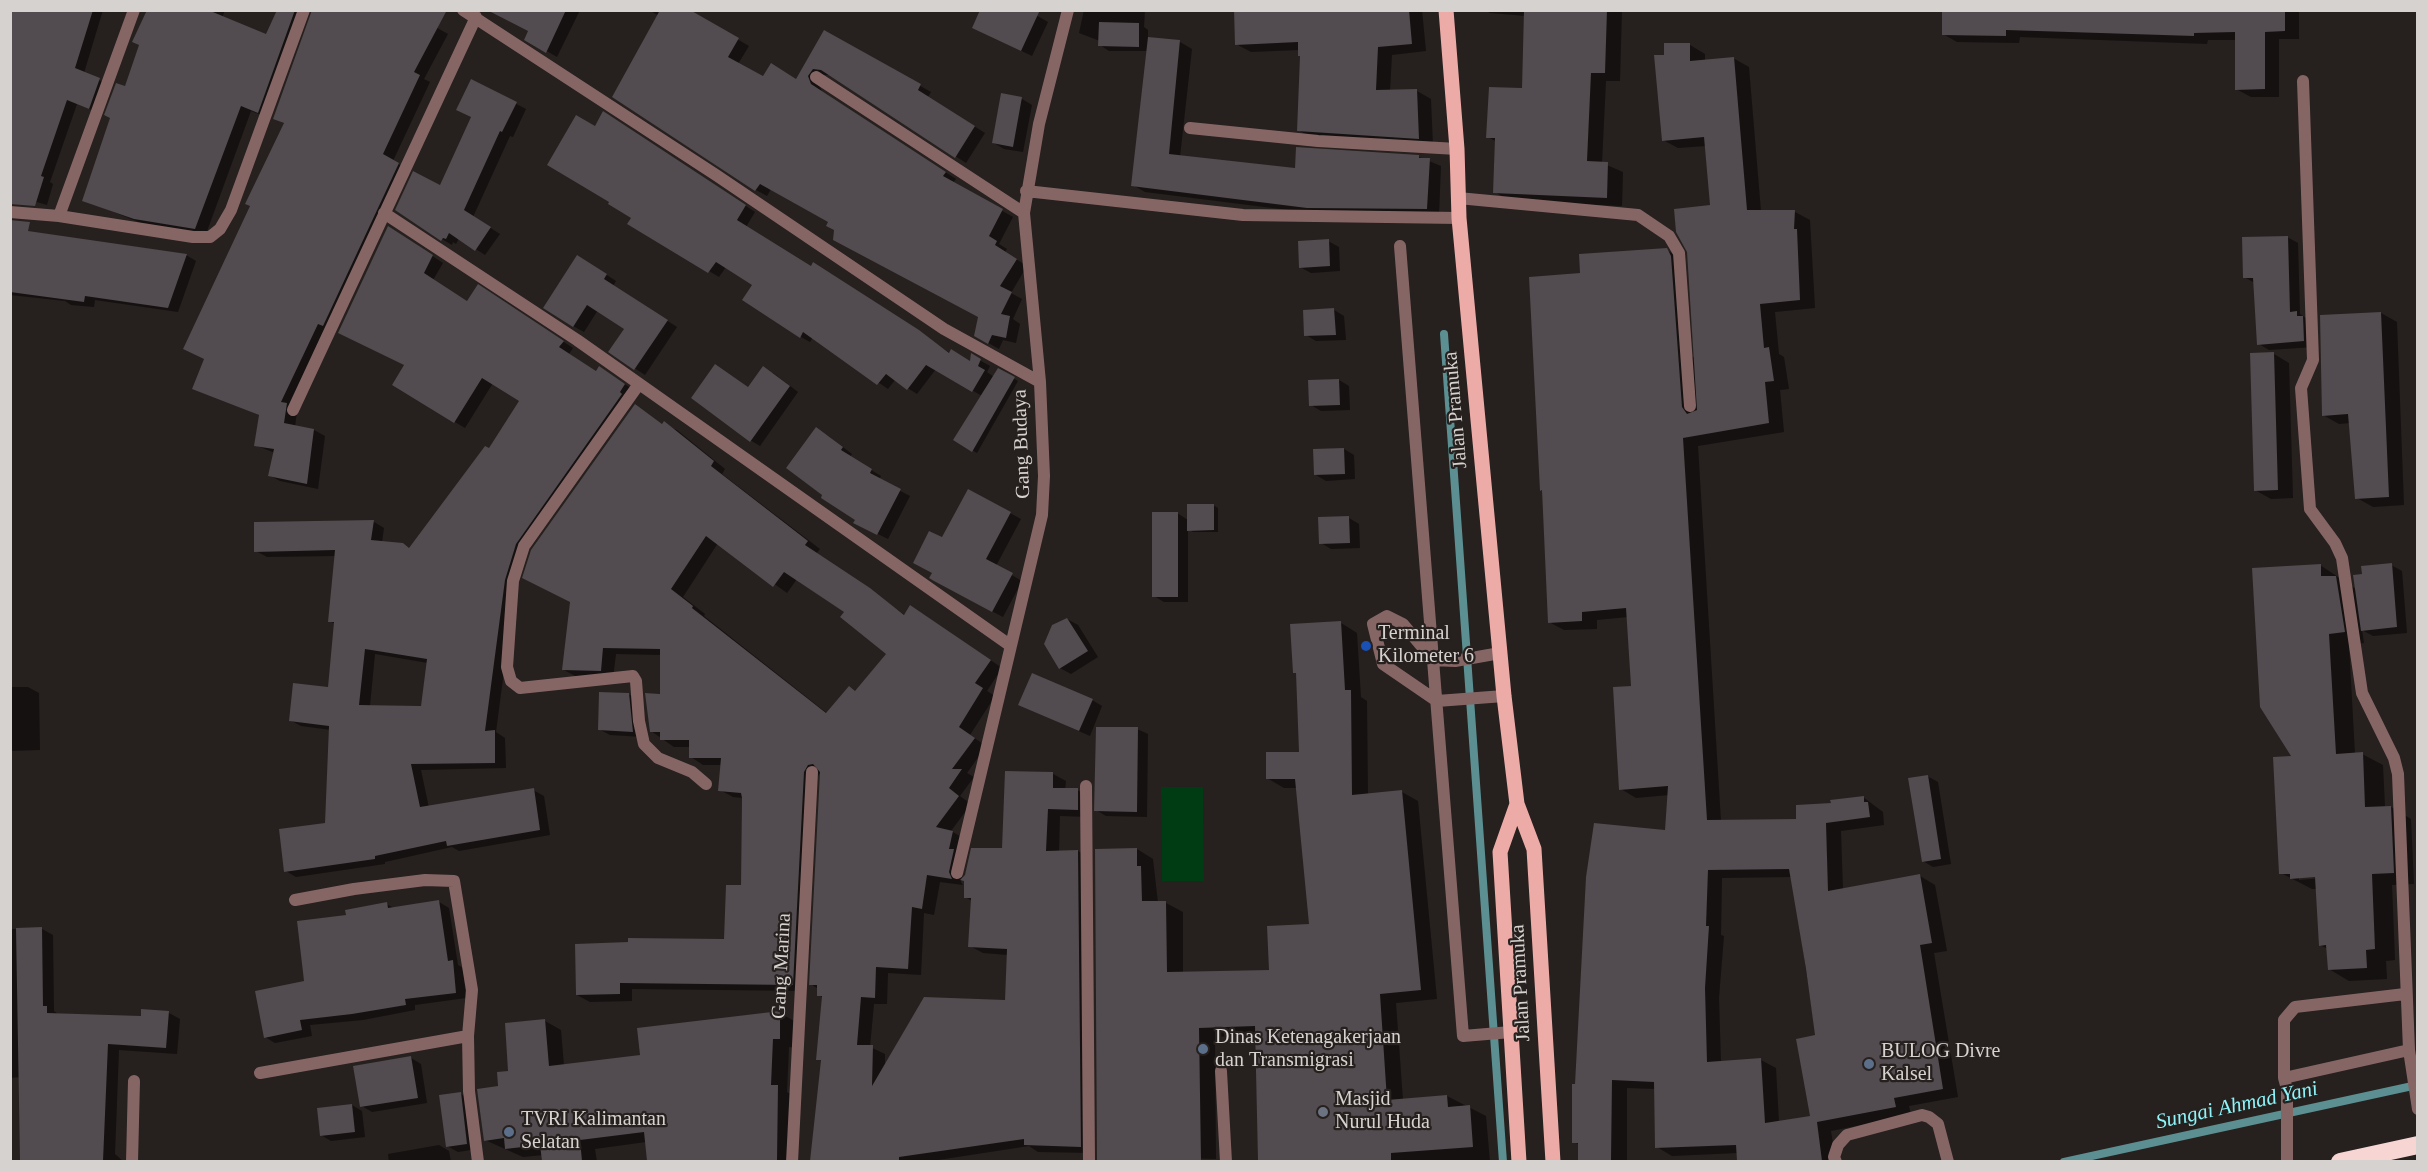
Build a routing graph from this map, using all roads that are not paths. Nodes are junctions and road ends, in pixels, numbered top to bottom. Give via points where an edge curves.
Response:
1 (134, 10) edge
2 (304, 10) edge
3 (463, 10) edge
4 (1068, 10) edge
5 (1446, 10) edge
6 (476, 17) junction
7 (816, 77) dead end
8 (2303, 81) dead end
9 (1190, 128) dead end
10 (1457, 149) junction
11 (1026, 191) junction
12 (1458, 198) junction
13 (10, 212) edge
14 (384, 213) junction
15 (1024, 213) junction
16 (59, 216) junction
17 (1459, 218) junction
18 (1400, 246) dead end
19 (1040, 382) junction
20 (639, 384) junction
21 (1690, 406) dead end
22 (293, 410) dead end
23 (1011, 646) junction
24 (1500, 652) junction
25 (1434, 660) junction
26 (1504, 696) junction
27 (1437, 701) junction
28 (812, 772) dead end
29 (706, 784) dead end
30 (1086, 786) dead end
31 (1517, 804) junction
32 (957, 873) dead end
33 (295, 900) dead end
34 (2405, 993) junction
35 (1499, 1033) junction
36 (468, 1036) junction
37 (2409, 1050) junction
38 (1221, 1071) dead end
39 (260, 1073) dead end
40 (2284, 1078) junction
41 (134, 1081) dead end
42 (2418, 1109) edge
43 (2418, 1145) edge
44 (1947, 1156) edge
45 (132, 1161) edge
46 (478, 1161) edge
47 (792, 1161) edge
48 (1089, 1161) edge
49 (1226, 1161) edge
50 (1519, 1161) edge
51 (1553, 1161) edge
52 (1836, 1161) edge
53 (2287, 1161) edge
54 (2340, 1161) edge

1 - 16 street
2 - 16 street via 231,210 220,229 210,237 193,237
3 - 6 street
4 - 11 street, Gang Budaya
5 - 10 main road, Jalan Pramuka
6 - 14 street
6 - 19 street via 944,329
7 - 15 street
8 - 34 street via 2313,360 2301,388 2310,509 2342,558 2362,693 2398,774
9 - 10 street
10 - 12 main road, Jalan Pramuka
11 - 15 street, Gang Budaya
11 - 17 street via 1244,214
12 - 17 main road, Jalan Pramuka
12 - 21 street via 1638,215 1669,236 1679,253
13 - 16 street
14 - 20 street
14 - 22 street
15 - 19 street, Gang Budaya
17 - 24 main road, Jalan Pramuka
18 - 25 street
19 - 23 street, Gang Budaya via 1042,515
20 - 23 street
20 - 29 street via 524,546 513,581 507,667 511,681 519,688 633,676 644,744 658,758 692,772
23 - 32 street, Gang Budaya
24 - 25 street via 1455,661
24 - 26 main road, Jalan Pramuka
25 - 27 street
25 - 27 street via 1403,624 1387,616 1373,624 1383,664
26 - 27 street
26 - 31 main road, Jalan Pramuka
27 - 35 street via 1463,1036
28 - 47 street, Gang Marina
30 - 48 street
31 - 35 main road, Jalan Pramuka via 1500,852
31 - 51 main road, Jalan Pramuka via 1534,849
33 - 36 street via 425,880 454,881 472,990
34 - 37 street
34 - 40 street via 2295,1007 2284,1020
35 - 50 main road, Jalan Pramuka
36 - 39 street
36 - 46 street via 469,1091
37 - 40 street
37 - 42 street
38 - 49 street
40 - 53 street
41 - 45 street
43 - 54 highway
44 - 52 street via 1938,1124 1922,1115 1847,1135 1838,1145

